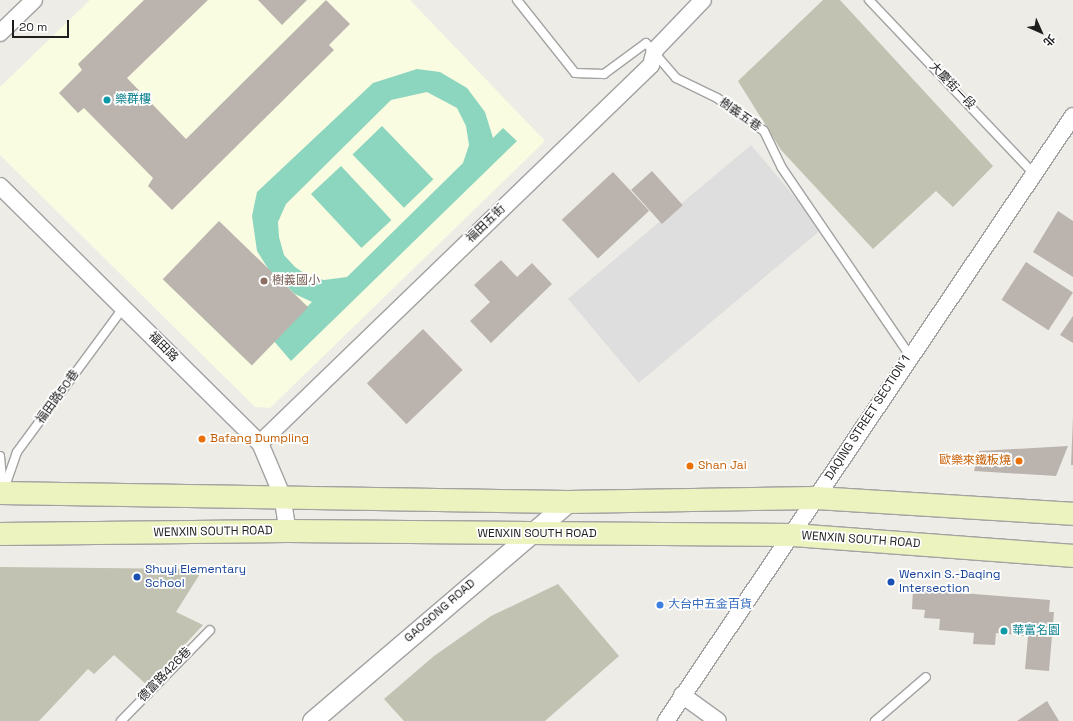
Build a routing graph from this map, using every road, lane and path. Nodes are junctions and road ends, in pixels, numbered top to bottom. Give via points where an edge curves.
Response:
1 (34, 0) edge
2 (517, 0) edge
3 (703, 0) edge
4 (869, 0) edge
5 (0, 33) edge
6 (655, 50) junction
7 (1073, 116) edge
8 (1034, 174) junction
9 (0, 186) edge
10 (124, 308) junction
11 (910, 354) junction
12 (260, 443) junction
13 (0, 456) edge
14 (1, 493) edge
15 (282, 495) junction
16 (815, 498) junction
17 (568, 502) junction
18 (1073, 514) edge
19 (288, 532) junction
20 (0, 534) edge
21 (528, 535) junction
22 (794, 535) junction
23 (1073, 556) edge
24 (210, 630) dead end
25 (926, 677) dead end
26 (682, 695) junction
27 (121, 721) edge
28 (312, 721) edge
29 (666, 721) edge
30 (718, 721) edge
31 (876, 721) edge

1 - 5 street
2 - 6 lane via 575,73 604,74 638,45 646,43
3 - 6 street, 福田五街
4 - 8 lane, 大慶街一段
6 - 11 lane, 樹義五巷 via 676,78 717,98 764,131 782,168
6 - 12 street, 福田五街 via 651,65
7 - 8 street, DAQING STREET SECTION 1
8 - 11 street, DAQING STREET SECTION 1
9 - 10 street, 福田路
10 - 12 street, 福田路
10 - 14 lane, 福田路50巷 via 18,452
11 - 16 street, DAQING STREET SECTION 1
12 - 15 street, 福田路
13 - 14 lane
14 - 15 main road
15 - 17 main road
15 - 19 street, 福田路
16 - 17 main road
16 - 18 main road
16 - 22 street, DAQING STREET SECTION 1
17 - 21 street, GAOGONG ROAD
19 - 20 main road, WENXIN SOUTH ROAD
19 - 21 main road, WENXIN SOUTH ROAD
21 - 22 main road, WENXIN SOUTH ROAD
21 - 28 street, GAOGONG ROAD
22 - 23 main road, WENXIN SOUTH ROAD
22 - 26 street, DAQING STREET SECTION 1
24 - 27 lane, 德富路426巷
25 - 31 lane
26 - 29 street, DAQING STREET SECTION 1
26 - 30 street

